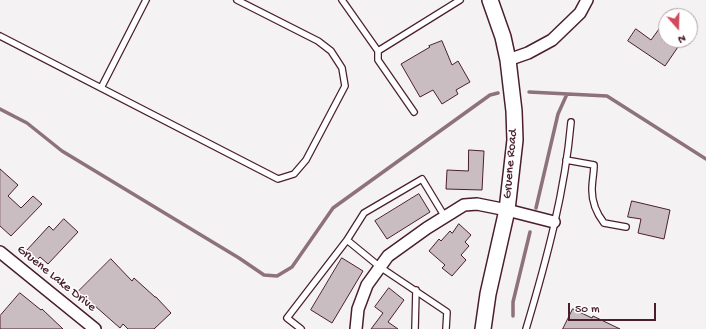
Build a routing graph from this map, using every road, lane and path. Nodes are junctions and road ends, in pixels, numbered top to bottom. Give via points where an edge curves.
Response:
1 (146, 0) edge
2 (237, 0) edge
3 (342, 0) edge
4 (490, 0) edge
5 (587, 0) edge
6 (457, 1) edge
7 (0, 36) edge
8 (378, 51) junction
9 (508, 60) junction
10 (101, 88) junction
11 (414, 112) dead end
12 (571, 122) dead end
13 (566, 160) junction
14 (507, 210) junction
15 (445, 217) junction
16 (554, 222) junction
17 (626, 227) dead end
18 (347, 240) junction
19 (1, 255) edge
20 (380, 267) junction
21 (416, 290) junction
22 (95, 329) edge
23 (301, 329) edge
24 (356, 329) edge
25 (415, 329) edge
26 (446, 329) edge
27 (483, 329) edge
28 (526, 329) edge

1 - 10 lane
2 - 10 lane via 318,41 332,51 342,68 345,86 306,160 294,174 278,179
3 - 8 lane
4 - 9 street, Gruene Road
5 - 9 street via 580,13 552,40
6 - 8 lane
7 - 10 lane
8 - 11 lane via 378,60
9 - 14 street, Gruene Road via 515,140
12 - 13 lane
13 - 16 lane
13 - 17 lane via 594,165 592,192 599,216 604,223
14 - 15 street via 477,204 464,205
14 - 16 street
14 - 27 street, Gruene Road via 488,294
15 - 18 lane via 422,179 364,213
15 - 20 street via 388,256
16 - 28 lane
18 - 20 lane
18 - 23 lane via 287,318
19 - 22 street, Gruene Lake Drive
20 - 21 lane
20 - 24 street via 367,285 358,309
21 - 25 lane
21 - 26 lane via 447,312

